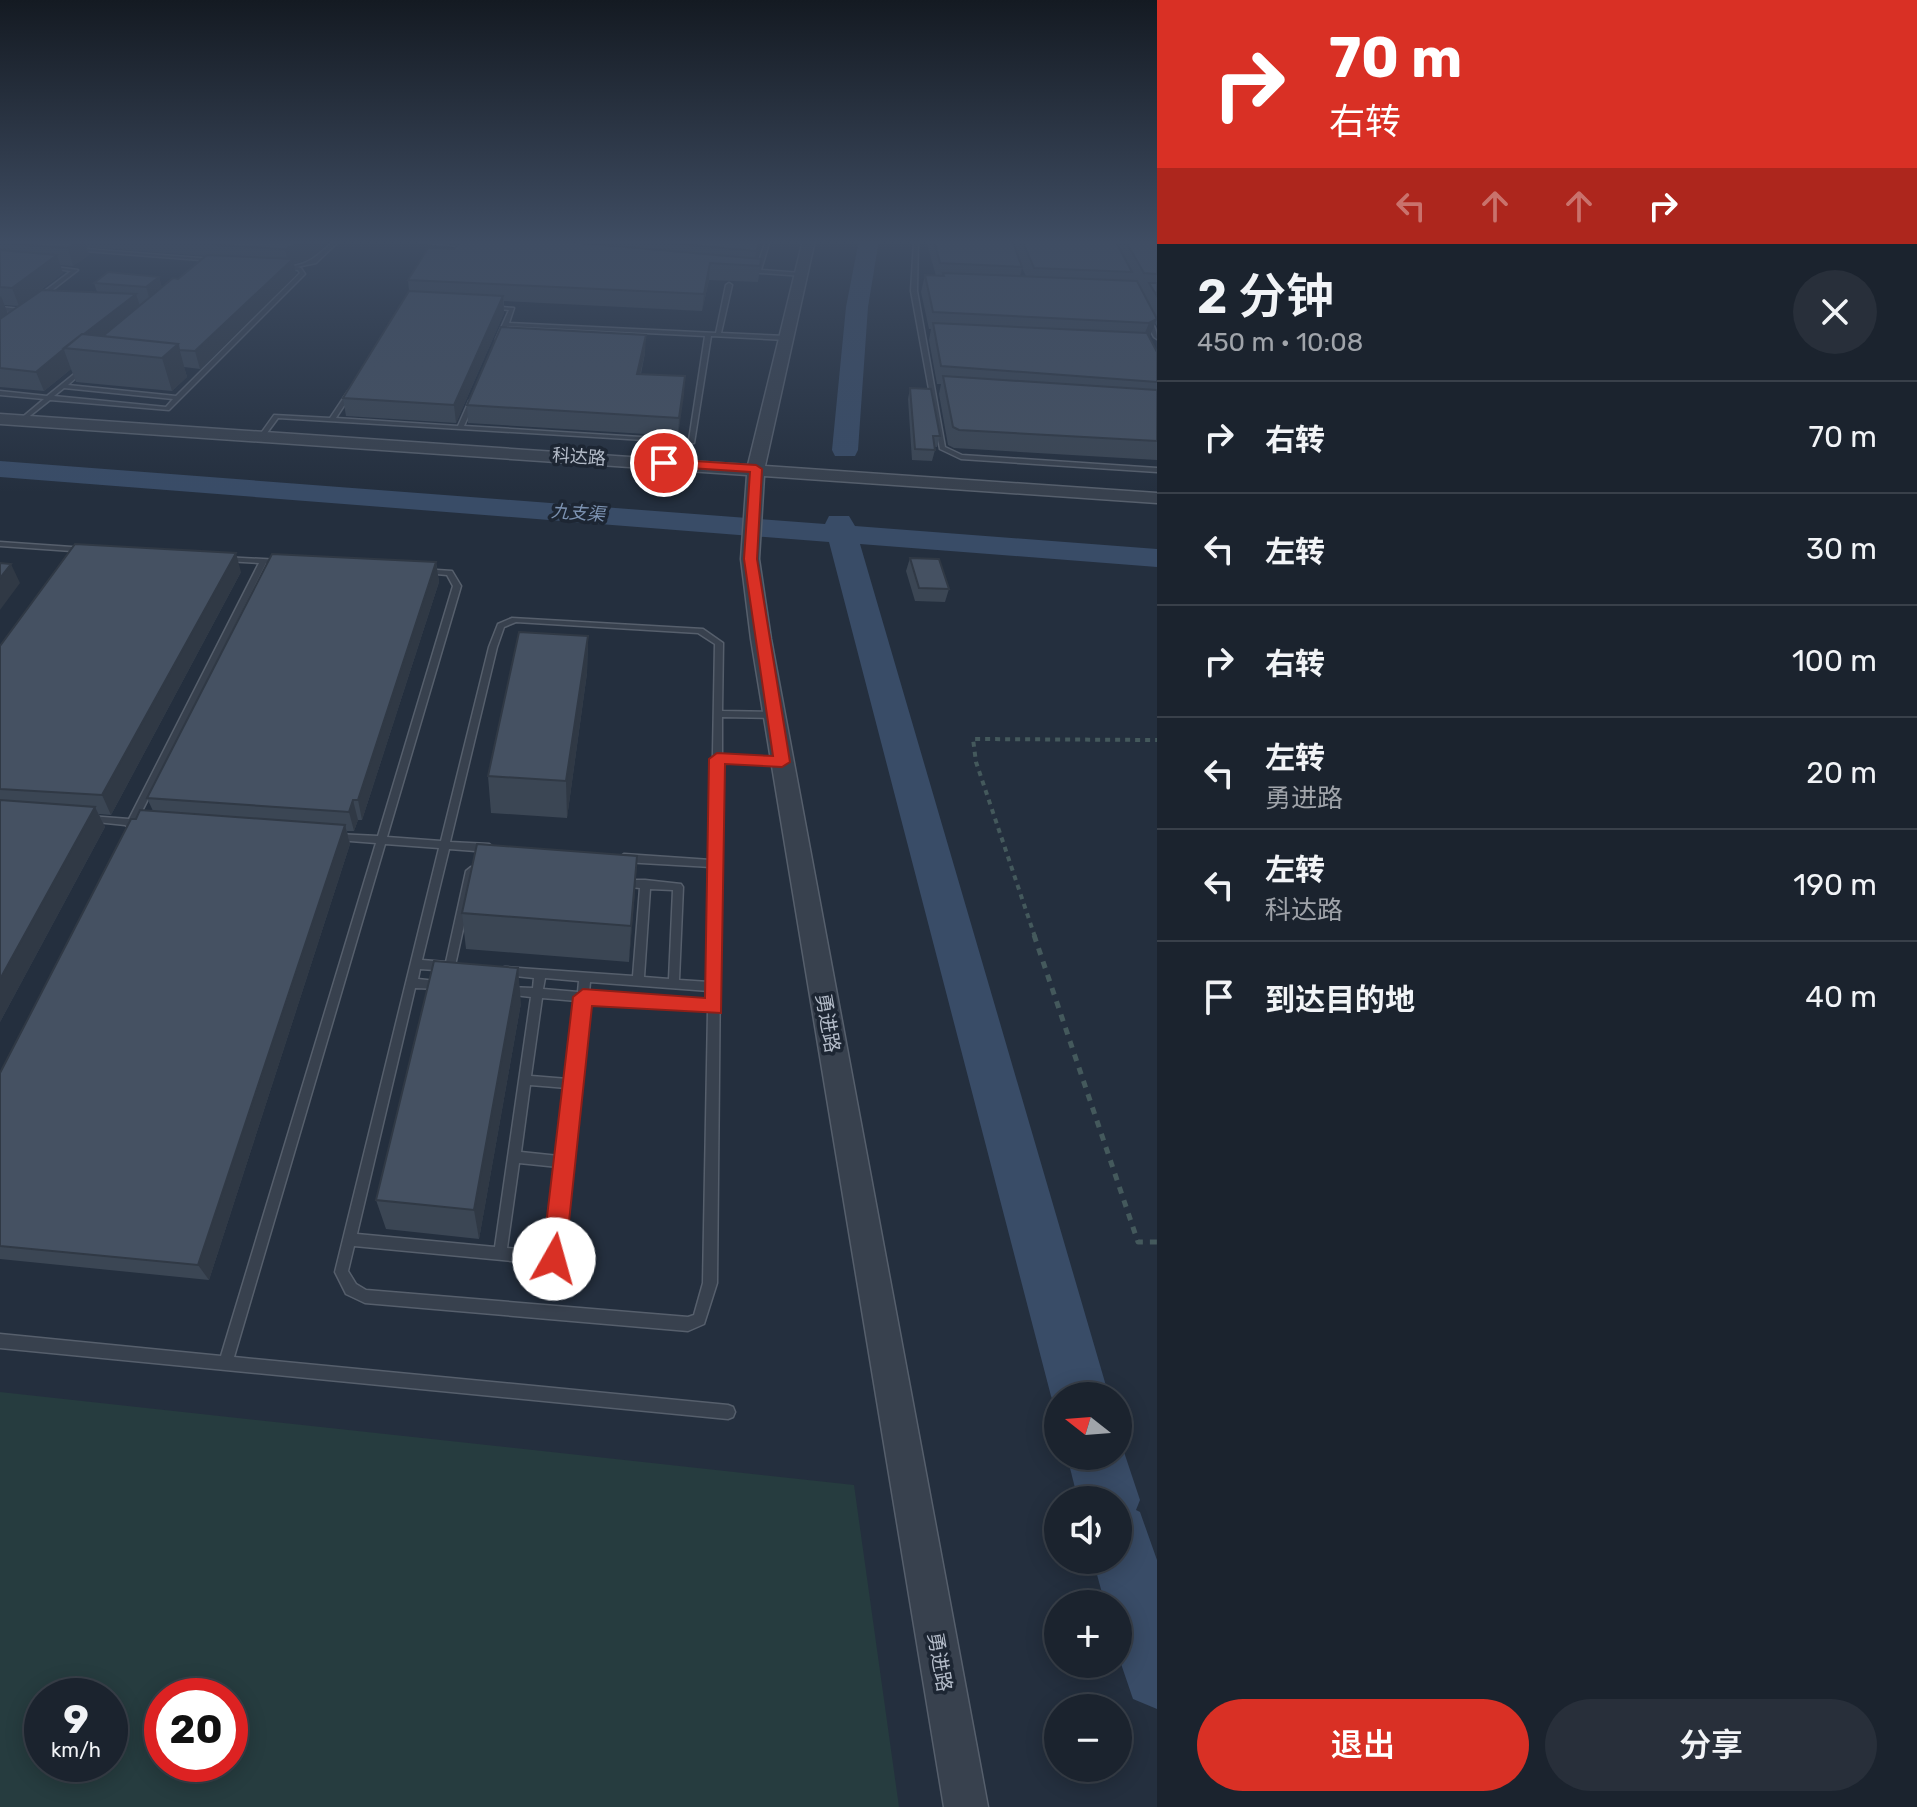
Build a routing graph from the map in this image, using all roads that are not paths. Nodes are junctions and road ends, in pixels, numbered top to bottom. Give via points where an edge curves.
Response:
1 (252, 324) edge
2 (505, 324) edge
3 (511, 324) edge
4 (720, 324) edge
5 (789, 324) edge
6 (921, 324) edge
7 (922, 334) junction
8 (708, 335) junction
9 (718, 335) junction
10 (938, 335) edge
11 (786, 338) junction
12 (494, 350) edge
13 (90, 362) edge
14 (188, 373) dead end
15 (202, 374) junction
16 (356, 381) edge
17 (62, 386) junction
18 (477, 389) edge
19 (931, 389) junction
20 (946, 390) edge
21 (0, 393) edge
22 (48, 398) junction
23 (177, 398) junction
24 (332, 420) junction
25 (7, 422) edge
26 (460, 428) junction
27 (262, 436) junction
28 (756, 469) junction
29 (1157, 470) edge
30 (1157, 498) edge
31 (0, 544) edge
32 (77, 549) junction
33 (103, 552) edge
34 (219, 559) edge
35 (68, 561) edge
36 (264, 561) junction
37 (296, 563) edge
38 (405, 570) edge
39 (718, 714) junction
40 (774, 715) junction
41 (717, 759) junction
42 (782, 762) junction
43 (73, 818) edge
44 (132, 822) junction
45 (147, 823) edge
46 (125, 836) edge
47 (319, 836) edge
48 (381, 840) junction
49 (445, 845) junction
50 (502, 849) edge
51 (616, 857) edge
52 (716, 864) junction
53 (499, 874) edge
54 (615, 882) edge
55 (645, 884) junction
56 (415, 964) junction
57 (450, 967) junction
58 (465, 968) edge
59 (495, 970) edge
60 (540, 974) junction
61 (585, 977) junction
62 (638, 981) junction
63 (411, 983) junction
64 (674, 984) junction
65 (458, 987) edge
66 (714, 987) junction
67 (490, 989) edge
68 (537, 993) junction
69 (583, 997) junction
70 (714, 1007) junction
71 (525, 1080) junction
72 (574, 1084) junction
73 (514, 1157) junction
74 (565, 1162) junction
75 (349, 1239) junction
76 (500, 1254) junction
77 (0, 1341) edge
78 (225, 1364) junction
79 (728, 1412) dead end
80 (966, 1807) edge

1 - 15 lane
2 - 12 lane
3 - 8 lane
4 - 9 lane
5 - 11 street, 勇进路
6 - 7 lane
7 - 10 lane
7 - 19 lane
8 - 9 lane
8 - 26 lane via 692,442
9 - 11 lane
11 - 28 street, 勇进路
13 - 17 lane
14 - 15 lane
15 - 23 lane
16 - 24 lane
17 - 22 lane
17 - 23 lane
18 - 26 lane
19 - 20 lane
19 - 29 lane via 942,448 952,455
21 - 22 lane
22 - 23 lane via 167,409
22 - 25 lane
24 - 26 lane
24 - 27 lane via 276,416
25 - 27 street, 科达路
27 - 28 street, 科达路
28 - 30 street, 科达路
28 - 40 street, 勇进路 via 750,559
31 - 32 lane
32 - 33 lane
32 - 35 lane
34 - 36 lane
36 - 37 lane
36 - 44 lane
38 - 48 lane via 449,573 457,586
39 - 40 lane
39 - 41 lane
39 - 49 lane via 719,643 709,634 506,621 497,632
40 - 42 street, 勇进路
41 - 42 lane
41 - 52 lane
42 - 80 street, 勇进路
43 - 44 lane
44 - 45 lane
44 - 46 lane
47 - 48 lane
48 - 49 lane
48 - 78 lane
49 - 50 lane
49 - 56 lane
51 - 52 lane
52 - 66 lane
53 - 57 lane via 471,871
54 - 55 lane
55 - 62 lane
55 - 64 lane via 678,887
56 - 57 lane
56 - 63 lane
57 - 58 lane
59 - 60 lane
60 - 61 lane
60 - 68 lane
61 - 62 lane
61 - 69 lane
62 - 64 lane
63 - 65 lane
63 - 75 lane
64 - 66 lane
66 - 70 lane
67 - 68 lane
68 - 69 lane
68 - 71 lane
69 - 70 lane
69 - 72 lane
70 - 75 lane via 710,1283 699,1319 671,1323 365,1296 351,1289 341,1272
71 - 72 lane
71 - 73 lane
72 - 74 lane
73 - 74 lane
73 - 76 lane
74 - 76 lane via 554,1259
75 - 76 lane
77 - 78 lane
78 - 79 lane

